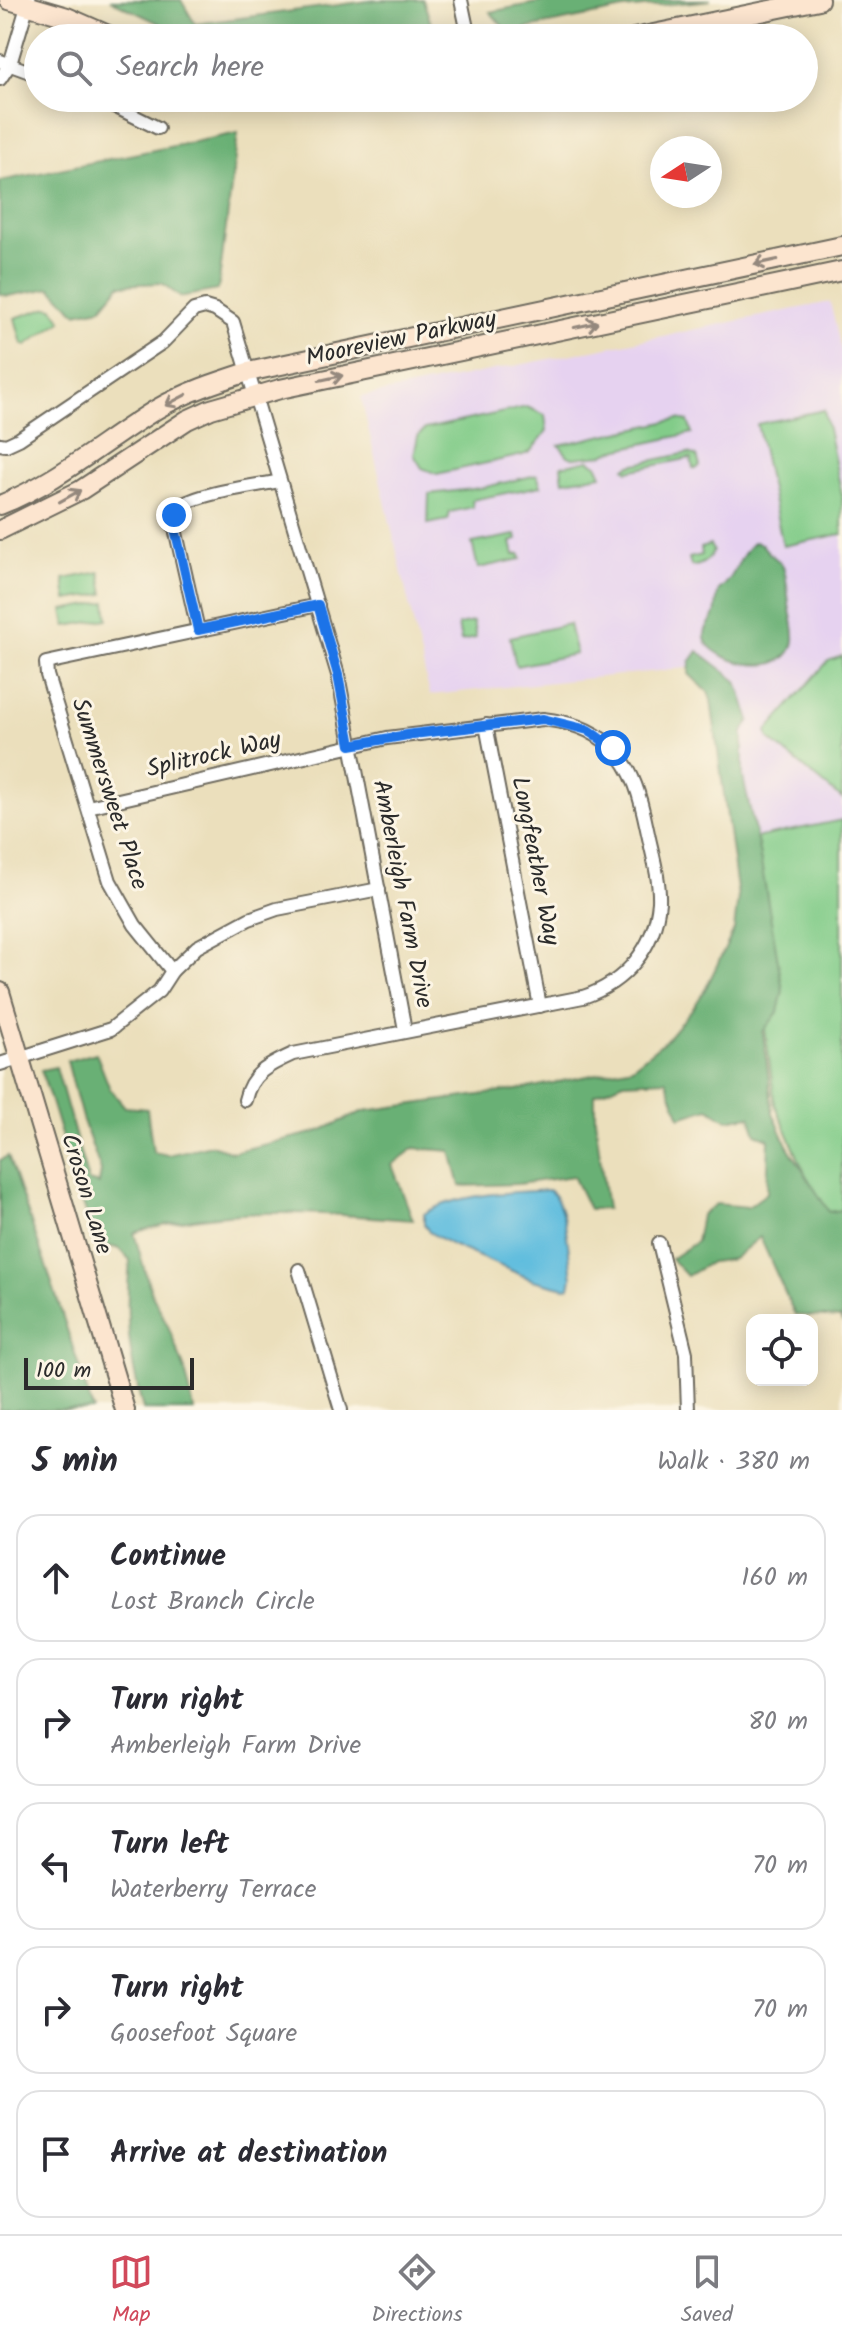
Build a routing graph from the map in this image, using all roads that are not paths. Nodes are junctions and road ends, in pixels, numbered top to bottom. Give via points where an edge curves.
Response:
1 (9, 0) edge
2 (461, 0) edge
3 (819, 0) edge
4 (29, 2) edge
5 (83, 24) edge
6 (466, 24) edge
7 (702, 24) edge
8 (5, 62) edge
9 (24, 69) edge
10 (0, 79) edge
11 (126, 112) edge
12 (158, 128) dead end
13 (842, 246) edge
14 (842, 271) edge
15 (248, 372) junction
16 (255, 395) junction
17 (0, 444) edge
18 (280, 481) junction
19 (0, 505) edge
20 (0, 530) edge
21 (318, 605) junction
22 (198, 630) junction
23 (486, 725) junction
24 (351, 745) junction
25 (88, 807) junction
26 (379, 889) junction
27 (172, 971) junction
28 (0, 992) edge
29 (540, 1006) junction
30 (405, 1030) junction
31 (20, 1058) junction
32 (0, 1064) edge
33 (245, 1100) dead end
34 (659, 1243) dead end
35 (299, 1270) dead end
36 (125, 1410) edge
37 (341, 1410) edge
38 (688, 1410) edge

1 - 4 main road
2 - 6 street
3 - 7 main road
4 - 5 main road
4 - 8 street
8 - 9 street
8 - 10 street
11 - 12 street
13 -> 15 main road, Mooreview Parkway
16 -> 14 main road, Mooreview Parkway
15 - 16 street, Amberleigh Farm Drive
15 - 17 street, Amberleigh Farm Drive via 233,322 215,310 194,310 163,342 19,439
15 -> 19 main road, Mooreview Parkway via 187,393 88,458
16 - 18 street, Amberleigh Farm Drive
20 -> 16 main road, Mooreview Parkway via 81,490 187,420
18 - 21 street, Amberleigh Farm Drive
18 - 22 street via 192,499 174,515
21 - 22 street
21 - 24 street, Amberleigh Farm Drive
22 - 25 street, Summersweet Place via 46,663
23 - 24 street, Splitrock Way
23 - 29 street, Longfeather Way
23 - 29 street, Splitrock Way via 562,722 588,730 613,748 641,798 657,880 654,927 625,974 595,993
24 - 25 street, Splitrock Way
24 - 26 street, Amberleigh Farm Drive
25 - 27 street, Summersweet Place via 120,902
26 - 27 street via 249,919 197,947
26 - 30 street, Amberleigh Farm Drive
27 - 31 street via 159,991 111,1029
28 - 31 main road, Croson Lane
29 - 30 street, Splitrock Way
30 - 33 street, Splitrock Way via 293,1054 259,1071
31 - 32 street
31 - 36 main road, Croson Lane
34 - 38 street via 686,1353
35 - 37 street

